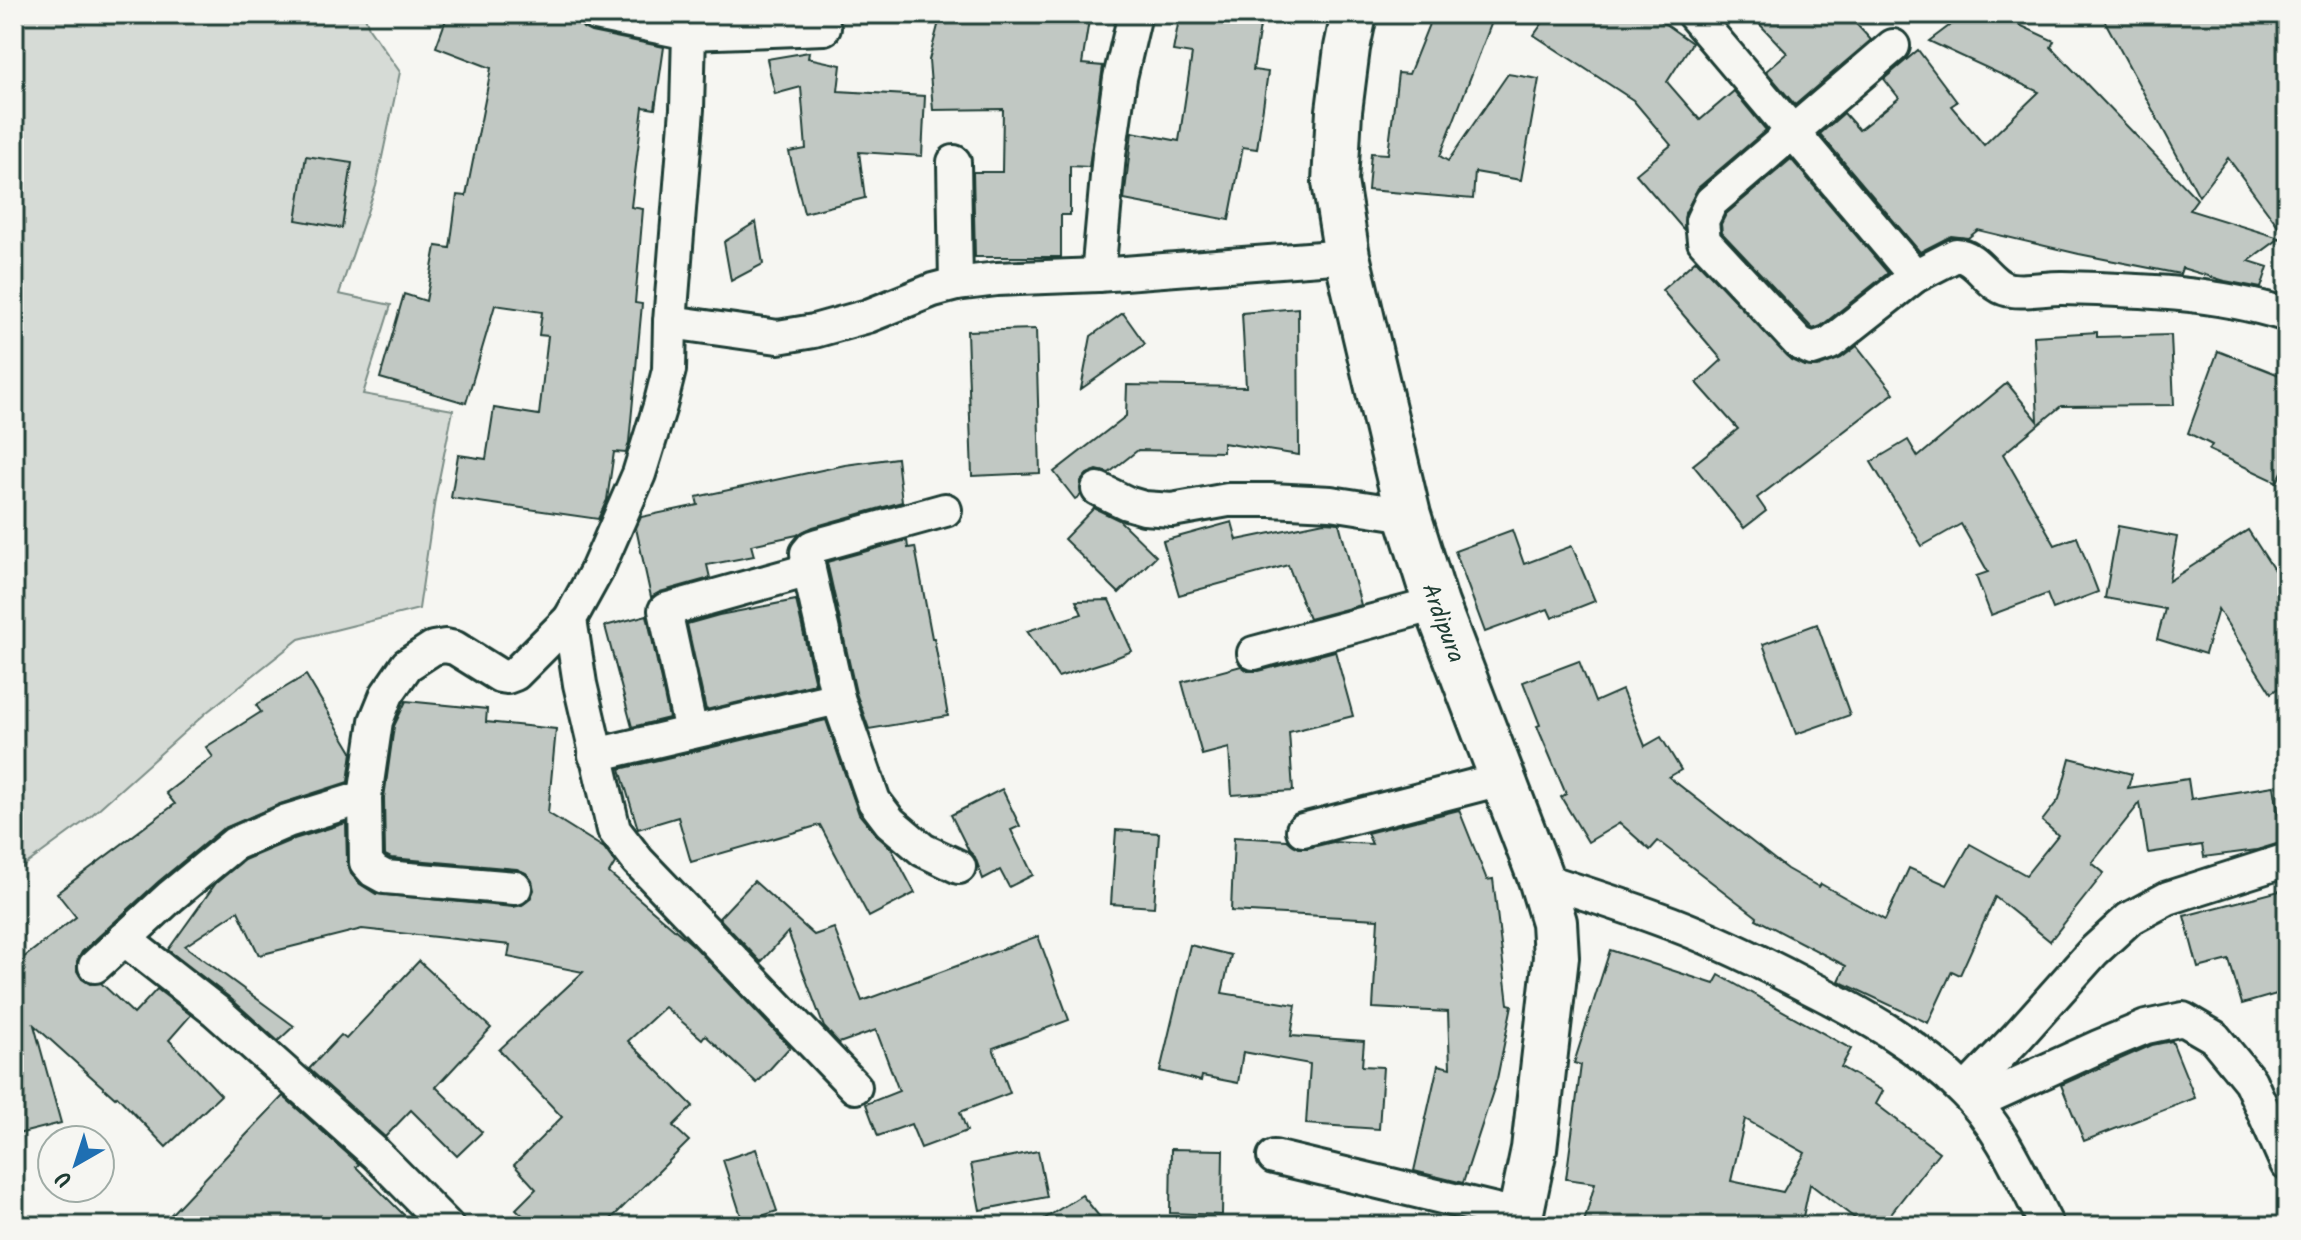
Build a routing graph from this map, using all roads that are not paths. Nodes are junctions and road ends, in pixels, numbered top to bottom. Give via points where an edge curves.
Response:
1 (596, 14) edge
2 (1135, 14) edge
3 (1354, 14) edge
4 (1693, 14) edge
5 (691, 23) edge
6 (824, 28) dead end
7 (1893, 46) dead end
8 (1794, 133) junction
9 (954, 162) dead end
10 (1347, 256) junction
11 (1098, 275) junction
12 (1915, 276) junction
13 (956, 284) junction
14 (2287, 315) edge
15 (670, 322) junction
16 (1098, 489) dead end
17 (945, 510) dead end
18 (1408, 515) junction
19 (809, 570) junction
20 (1436, 604) junction
21 (570, 619) junction
22 (1254, 653) dead end
23 (838, 698) junction
24 (691, 732) junction
25 (595, 755) junction
26 (1501, 779) junction
27 (365, 797) junction
28 (1303, 830) dead end
29 (2279, 866) edge
30 (959, 867) dead end
31 (1541, 879) junction
32 (515, 888) dead end
33 (124, 939) junction
34 (95, 966) dead end
35 (855, 1087) dead end
36 (1970, 1097) junction
37 (1274, 1157) dead end
38 (2287, 1164) edge
39 (1520, 1221) edge
40 (447, 1226) edge
41 (2047, 1226) edge

1 - 5 street
2 - 11 street via 1109,155
3 - 10 street, Ardipura via 1339,111 1335,182
4 - 8 street
5 - 6 street
5 - 15 street
7 - 8 street
8 - 12 street
8 - 12 street via 1711,202 1702,221 1704,241 1782,328 1812,349 1843,334
9 - 13 street
10 - 11 street
10 - 18 street, Ardipura
11 - 13 street
12 - 14 street via 1962,255 2010,291 2138,290 2256,305
13 - 15 street via 868,316 778,337
15 - 21 street via 669,370 639,474
16 - 18 street via 1144,508 1270,500
17 - 19 street via 812,547 807,553
18 - 20 street, Ardipura
19 - 23 street
19 - 24 street via 665,610
20 - 22 street
20 - 26 street, Ardipura
21 - 25 street
21 - 27 street via 507,677 445,646 407,665 376,721
23 - 24 street
23 - 30 street via 874,801 923,850
24 - 25 street
25 - 35 street via 614,830 638,861
26 - 28 street
26 - 31 street, Ardipura
27 - 32 street via 366,862 374,871 385,877
27 - 33 street via 234,844
29 - 36 street via 2168,898 2129,919 2017,1037
31 - 36 street via 1660,919 1853,1009 1926,1057
31 - 39 street, Ardipura via 1554,922 1556,957 1534,1149
33 - 34 street
33 - 40 street via 216,1011 375,1153
36 - 38 street via 2146,1027 2183,1019 2214,1037 2250,1081
36 - 41 street via 1987,1117
37 - 39 street

